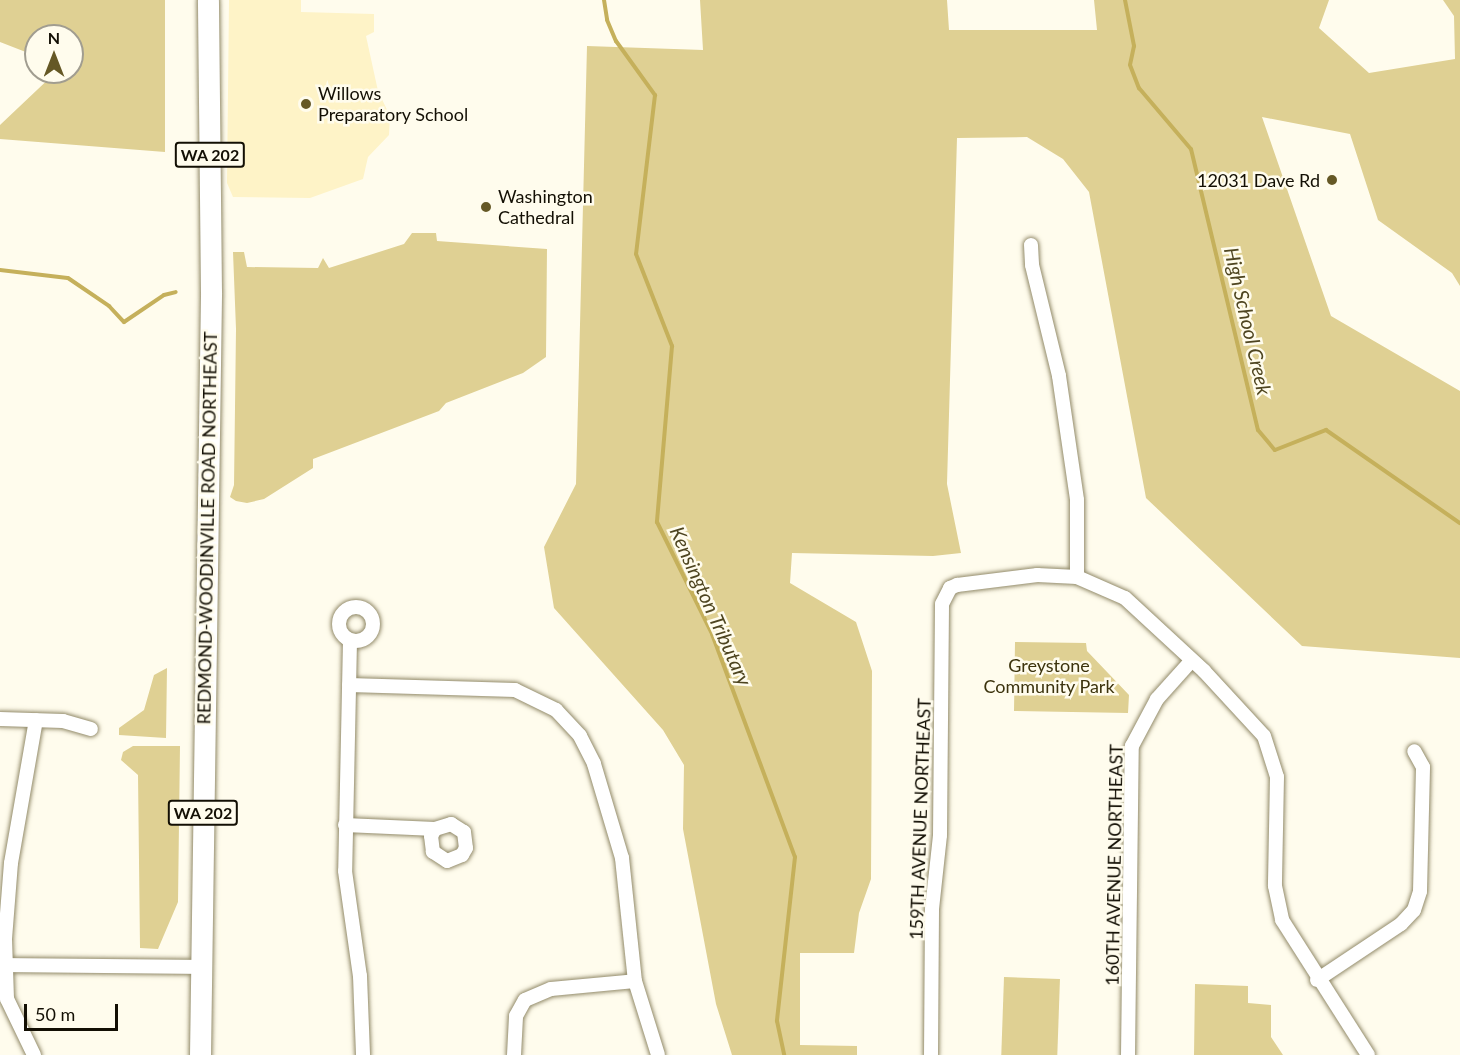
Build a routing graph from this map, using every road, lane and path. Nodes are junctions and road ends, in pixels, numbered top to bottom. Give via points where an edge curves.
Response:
1 (208, 0) edge
2 (1031, 245) dead end
3 (1077, 577) junction
4 (350, 641) dead end
5 (1192, 660) junction
6 (349, 685) junction
7 (0, 719) edge
8 (36, 720) junction
9 (91, 729) dead end
10 (1414, 751) dead end
11 (345, 825) junction
12 (435, 829) dead end
13 (6, 965) junction
14 (201, 967) junction
15 (1317, 980) junction
16 (635, 981) junction
17 (34, 1055) edge
18 (200, 1055) edge
19 (363, 1055) edge
20 (514, 1055) edge
21 (658, 1055) edge
22 (931, 1055) edge
23 (1128, 1055) edge
24 (1368, 1055) edge

1 - 14 main road, REDMOND-WOODINVILLE ROAD NORTHEAST / WA 202 via 211,292
2 - 3 street via 1032,266 1059,376 1077,500
3 - 5 street via 1125,598
3 - 22 street, 159TH AVENUE NORTHEAST via 1037,575 950,588 942,604 940,811 932,909
4 - 6 street
5 - 15 street via 1264,736 1277,777 1275,886 1282,920
5 - 23 street, 160TH AVENUE NORTHEAST via 1156,699 1132,746
6 - 11 street
6 - 16 street via 515,690 556,710 580,736 612,819 622,858
7 - 8 street
8 - 9 street via 63,721
8 - 13 street via 6,904
10 - 15 street via 1423,767 1420,891 1414,910 1401,924
11 - 12 street
11 - 19 street via 349,913 364,1017
13 - 14 street
13 - 17 street via 7,999
14 - 18 main road, REDMOND-WOODINVILLE ROAD NORTHEAST / WA 202
15 - 24 street
16 - 20 street via 551,989 525,1000 516,1016
16 - 21 street

